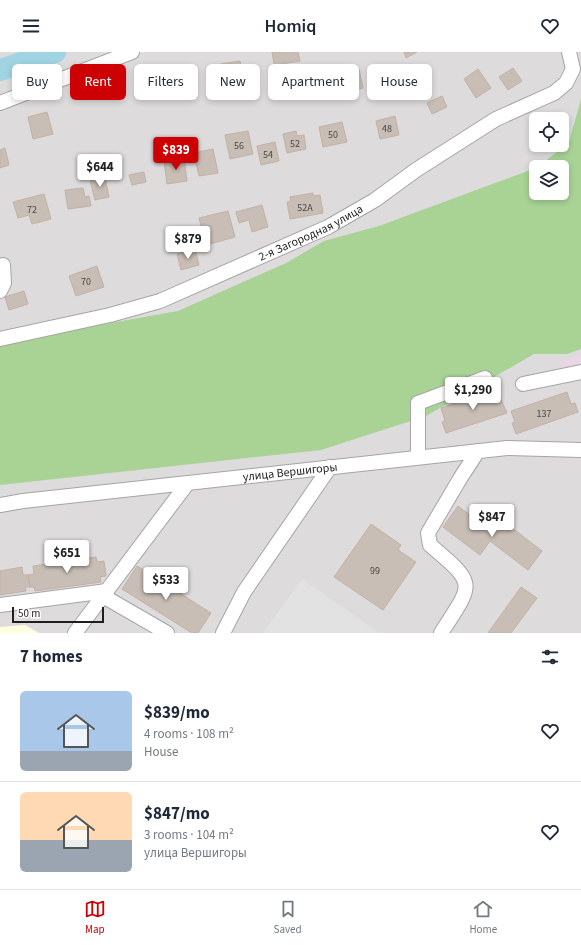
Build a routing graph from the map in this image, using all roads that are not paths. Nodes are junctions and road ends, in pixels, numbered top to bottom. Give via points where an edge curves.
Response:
1 (132, 52) edge
2 (569, 52) edge
3 (0, 103) edge
4 (3, 264) dead end
5 (0, 291) edge
6 (0, 339) edge
7 (581, 372) edge
8 (485, 378) dead end
9 (523, 384) dead end
10 (581, 450) edge
11 (478, 451) junction
12 (418, 457) junction
13 (330, 467) junction
14 (187, 484) junction
15 (0, 505) edge
16 (105, 594) junction
17 (0, 605) edge
18 (75, 633) edge
19 (167, 633) edge
20 (223, 633) edge
21 (441, 633) edge

1 - 3 street
2 - 6 street, 2-я Загородная улица via 573,69 566,83 554,93 496,119 416,170 376,200 328,227 160,301 110,315
4 - 5 street via 4,283
7 - 9 street
8 - 12 street via 418,404
10 - 11 street, улица Вершигоры via 507,448
11 - 12 street, улица Вершигоры
11 - 21 street via 428,534 430,545 458,569 467,587 464,598
12 - 13 street, улица Вершигоры
13 - 14 street, улица Вершигоры
13 - 20 street via 244,592
14 - 15 street, улица Вершигоры
14 - 16 street
16 - 17 street
16 - 18 street
16 - 19 street

